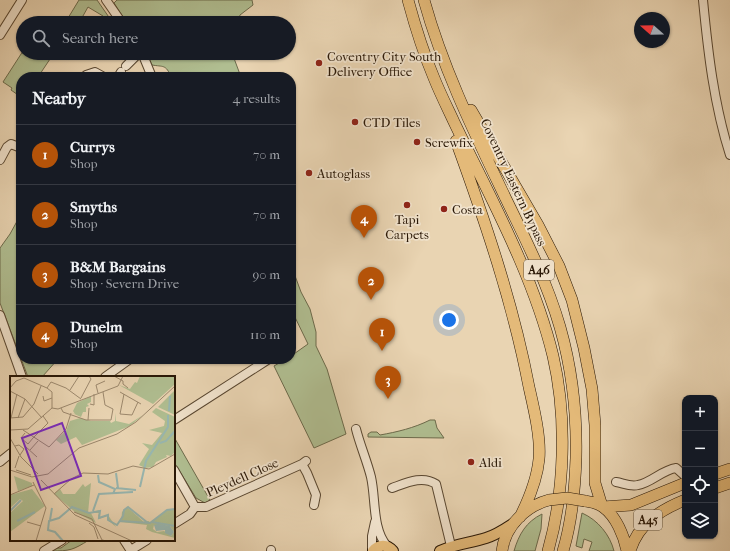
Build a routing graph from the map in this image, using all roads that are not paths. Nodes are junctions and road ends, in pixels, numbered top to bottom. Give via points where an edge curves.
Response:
1 (22, 0) edge
2 (106, 0) edge
3 (408, 0) edge
4 (424, 0) edge
5 (703, 0) edge
6 (117, 16) edge
7 (0, 35) edge
8 (133, 60) edge
9 (145, 60) edge
10 (448, 69) junction
11 (122, 72) edge
12 (150, 72) edge
13 (434, 78) junction
14 (16, 146) edge
15 (730, 155) edge
16 (0, 160) edge
17 (0, 315) edge
18 (16, 360) edge
19 (17, 364) edge
20 (122, 364) edge
21 (261, 364) edge
22 (115, 369) junction
23 (22, 376) edge
24 (106, 376) edge
25 (119, 376) edge
26 (175, 419) edge
27 (356, 429) dead end
28 (730, 469) edge
29 (175, 472) edge
30 (682, 473) edge
31 (718, 473) edge
32 (400, 476) dead end
33 (620, 480) dead end
34 (730, 482) edge
35 (403, 484) junction
36 (682, 485) edge
37 (718, 487) edge
38 (392, 488) dead end
39 (682, 501) edge
40 (314, 505) dead end
41 (195, 507) junction
42 (603, 507) junction
43 (376, 519) junction
44 (517, 520) junction
45 (175, 523) edge
46 (60, 541) edge
47 (125, 541) edge
48 (146, 541) edge
49 (451, 546) junction
50 (550, 547) edge
51 (564, 548) edge
52 (392, 550) edge
53 (44, 551) edge
54 (131, 551) edge
55 (372, 551) edge
56 (440, 551) edge
57 (502, 551) edge
58 (627, 551) edge
59 (630, 551) edge

1 - 7 street
2 - 6 street
3 - 13 highway, A46
4 - 10 highway, Coventry Eastern Bypass / A46
5 - 15 street via 717,106
8 - 11 street
9 - 12 street
10 - 42 highway via 538,225 559,266 572,300 592,389 595,483
10 - 51 highway, Coventry Eastern Bypass / A46 via 482,150 537,265 560,327 573,393 576,430 575,480
13 - 44 highway via 500,270 517,332 536,420 539,458 532,488
13 - 50 highway, A46 via 514,249 539,309 553,356 560,400 562,450 557,513
14 - 16 street via 12,144
17 - 18 street
19 - 23 street
20 - 22 street
21 - 26 street
22 - 24 street
22 - 25 street
27 - 43 street via 370,476
28 - 31 highway
29 - 41 street
30 - 33 street via 676,468 668,470 637,486 627,485
32 - 35 street
34 - 37 highway
35 - 38 street
35 - 49 street via 424,480 436,484
36 - 42 highway, A45 via 631,505
39 - 59 highway, A45 via 648,520 641,528
40 - 41 street, Pleydell Close via 316,496 304,463 206,507
41 - 45 street, Pleydell Close via 190,514
42 - 44 highway, bridge via 585,501 557,498 536,504
42 - 58 highway via 619,528
43 - 52 street via 380,535
43 - 55 street
44 - 49 main road via 504,530 488,537
44 - 57 highway via 505,540
46 - 53 street
47 - 54 street
48 - 54 street
49 - 56 main road
52 - 55 main road via 378,547

